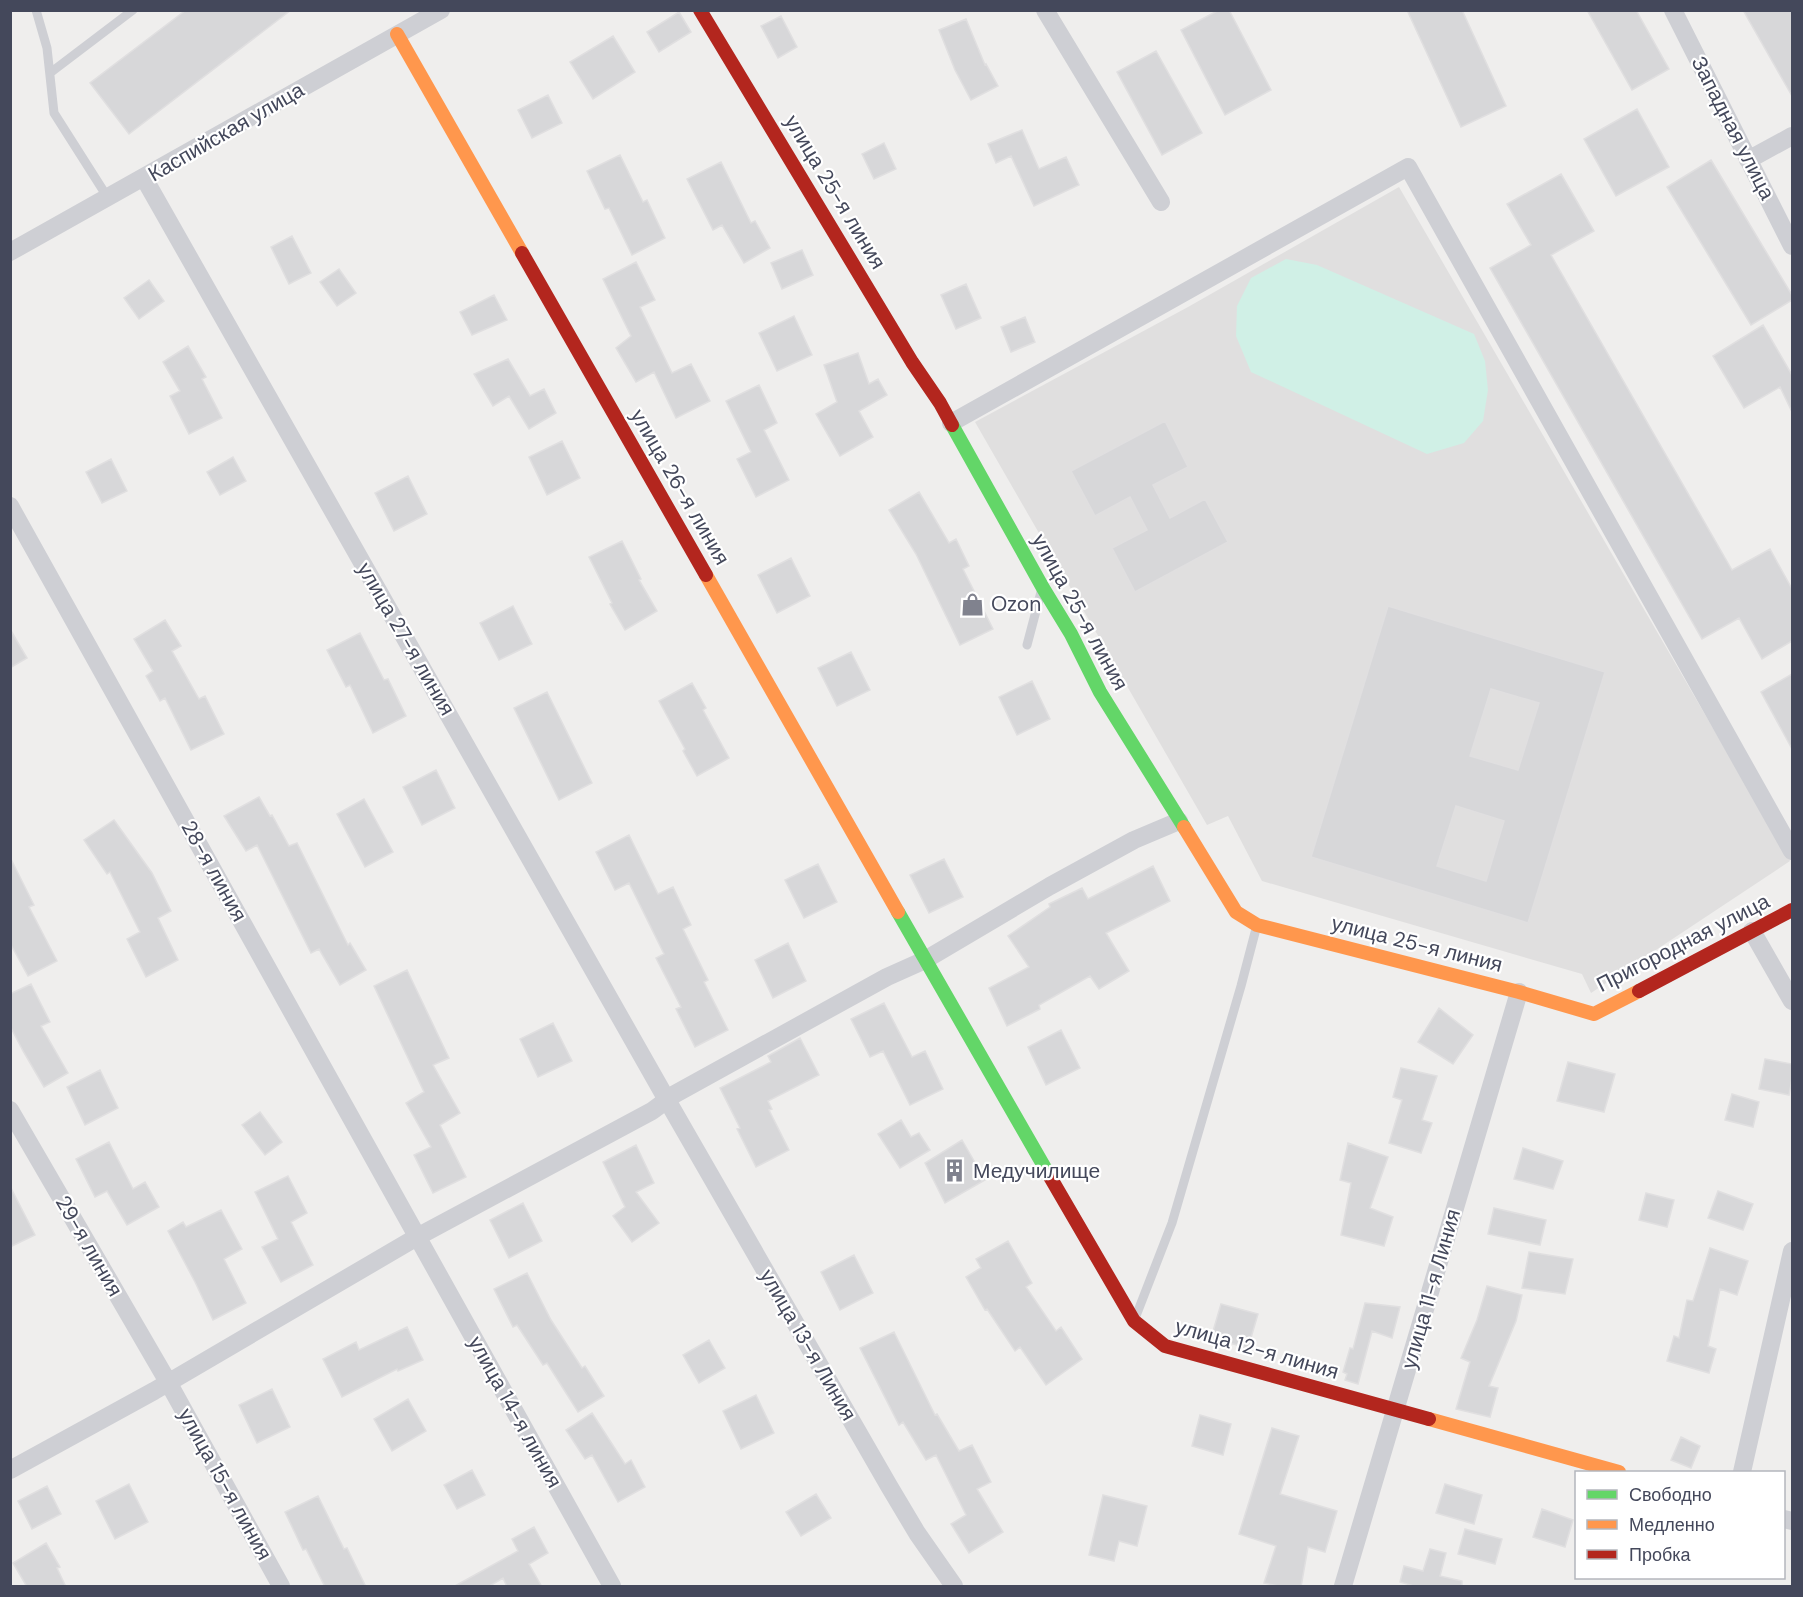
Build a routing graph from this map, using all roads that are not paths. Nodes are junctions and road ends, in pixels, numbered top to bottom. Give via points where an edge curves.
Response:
1 (36, 10) edge
2 (133, 10) edge
3 (441, 10) edge
4 (700, 10) edge
5 (1045, 10) edge
6 (1672, 10) edge
7 (397, 34) junction
8 (50, 73) junction
9 (1792, 136) edge
10 (1748, 159) junction
11 (144, 178) junction
12 (108, 198) junction
13 (1161, 202) dead end
14 (1792, 246) edge
15 (10, 252) edge
16 (951, 423) junction
17 (10, 506) edge
18 (1043, 588) junction
19 (1027, 645) dead end
20 (1179, 821) junction
21 (1792, 851) edge
22 (1792, 910) edge
23 (1257, 925) junction
24 (1752, 932) junction
25 (925, 960) junction
26 (1519, 992) junction
27 (1792, 1001) edge
28 (1594, 1014) joint
29 (667, 1100) junction
30 (10, 1110) edge
31 (417, 1237) junction
32 (1792, 1251) edge
33 (1134, 1321) junction
34 (168, 1382) junction
35 (1395, 1411) junction
36 (10, 1470) edge
37 (1612, 1471) edge
38 (1742, 1471) edge
39 (281, 1587) edge
40 (612, 1587) edge
41 (954, 1587) edge
42 (1343, 1587) edge

1 - 8 lane
2 - 8 lane
3 - 7 street, Каспийская улица
4 - 16 street, улица 25-я линия
5 - 13 street
6 - 10 street, Западная улица
7 - 11 street, Каспийская улица
7 - 25 street, улица 26-я линия
8 - 12 lane via 54,113
9 - 10 street
10 - 14 street, Западная улица
11 - 12 street, Каспийская улица
11 - 29 street, улица 27-я линия
12 - 15 street, Каспийская улица
16 - 18 street, улица 25-я линия
16 - 21 street via 1408,167
17 - 31 street, 28-я линия
18 - 19 lane
18 - 20 street, улица 25-я линия via 1100,692
20 - 23 street, улица 25-я линия via 1236,912
20 - 25 street via 1092,862
22 - 24 street, Пригородная улица
23 - 26 street, улица 25-я линия
23 - 33 lane via 1172,1223
24 - 27 street
24 - 28 street, Пригородная улица
25 - 29 street via 887,977
25 - 33 street, улица 12-я линия
26 - 28 street, улица 25-я линия
26 - 35 street, улица 11-я Линия
29 - 31 street
29 - 41 street, улица 13-я Линия via 889,1486
30 - 34 street, 29-я линия
31 - 34 street
31 - 40 street, улица 14-я линия
32 - 38 street
33 - 35 street, улица 12-я линия via 1165,1346
34 - 36 street
34 - 39 street, улица 15-я линия
35 - 37 street, улица 12-я линия
35 - 42 street, улица 11-я Линия

